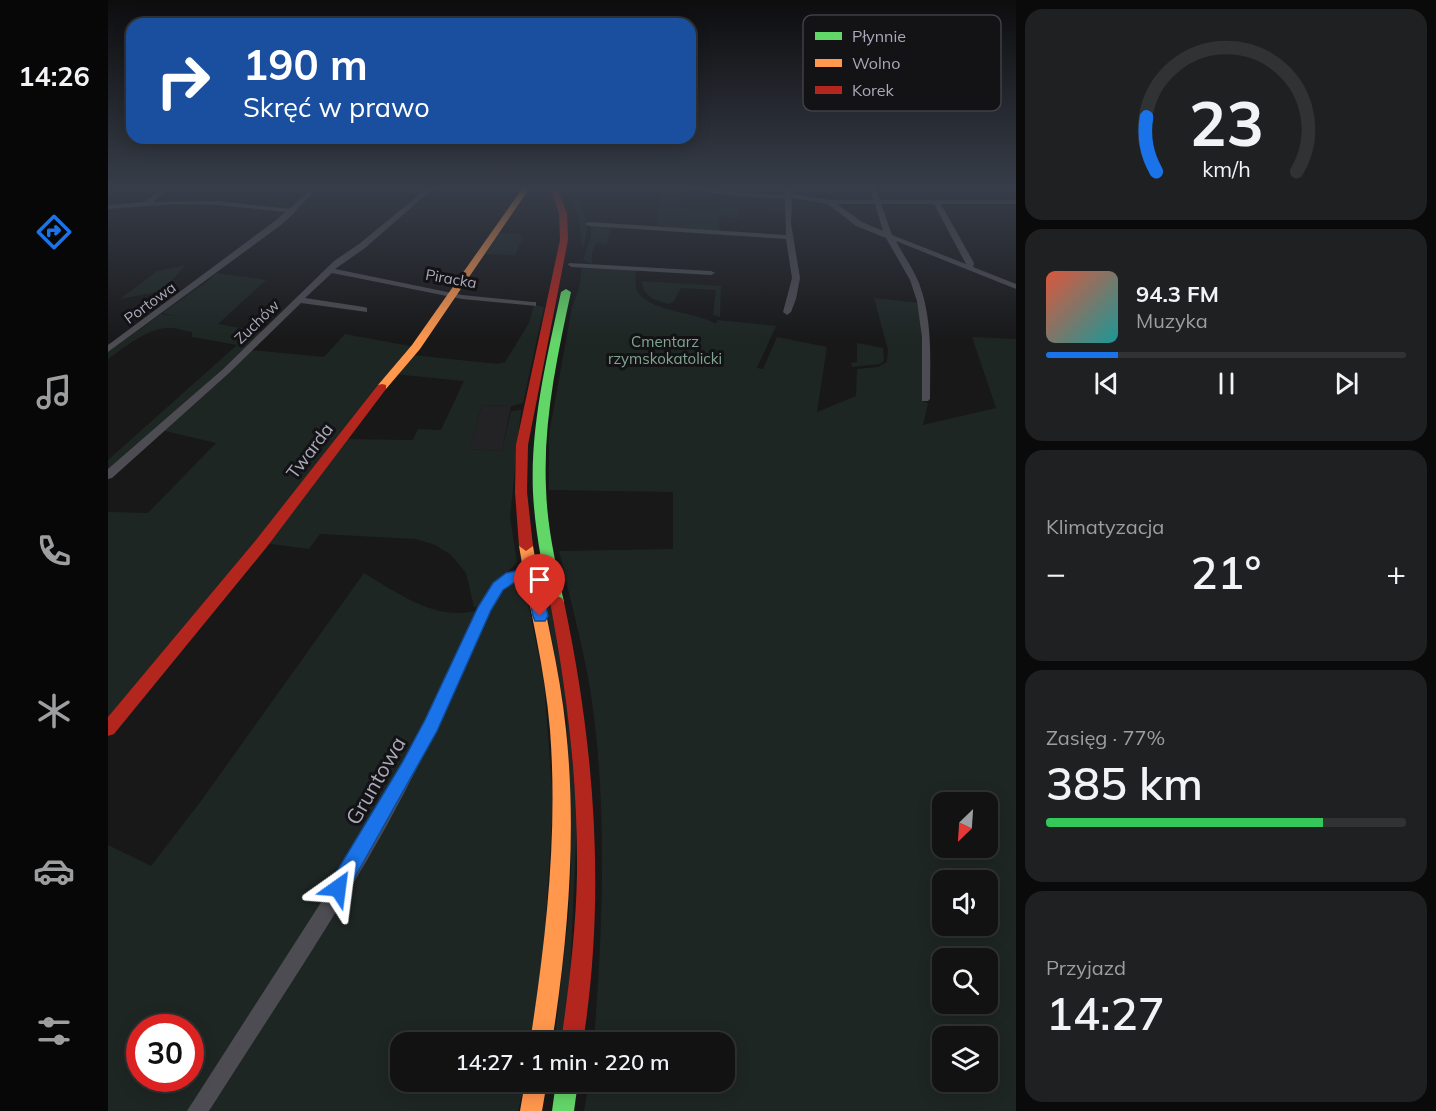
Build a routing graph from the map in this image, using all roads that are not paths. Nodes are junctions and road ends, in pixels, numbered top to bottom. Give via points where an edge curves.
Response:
1 (790, 237) edge
2 (259, 238) edge
3 (367, 238) edge
4 (492, 238) edge
5 (564, 238) edge
6 (576, 238) edge
7 (890, 238) joint
8 (956, 238) edge
9 (572, 265) junction
10 (968, 268) junction
11 (330, 270) junction
12 (711, 273) dead end
13 (1016, 287) edge
14 (454, 294) junction
15 (300, 300) junction
16 (533, 304) dead end
17 (364, 310) dead end
18 (787, 312) dead end
19 (108, 350) edge
20 (925, 399) dead end
21 (108, 475) edge
22 (532, 573) junction
23 (108, 729) edge
24 (543, 1032) edge
25 (573, 1032) edge
26 (534, 1092) edge
27 (566, 1092) edge
28 (197, 1111) edge
29 (531, 1111) edge
30 (563, 1111) edge

1 - 18 street via 796,274
2 - 19 street, Portowa
3 - 11 street, Zuchów
4 - 14 main road, Twarda
5 - 22 main road via 521,458
6 - 9 main road
7 - 10 street
7 - 20 street via 921,301 926,336
8 - 10 street via 970,262
9 - 12 street
9 - 25 main road via 545,400 538,458 543,533 580,724 587,830 583,962
10 - 13 street
11 - 14 street, Piracka
11 - 15 street, Zuchów
14 - 16 street, Piracka
14 - 23 main road, Twarda via 261,544
15 - 17 street
15 - 21 street, Zuchów
22 - 24 main road via 558,727 563,826 555,952
22 - 28 street, Gruntowa via 506,579 494,592 397,788
26 - 29 main road
27 - 30 main road

